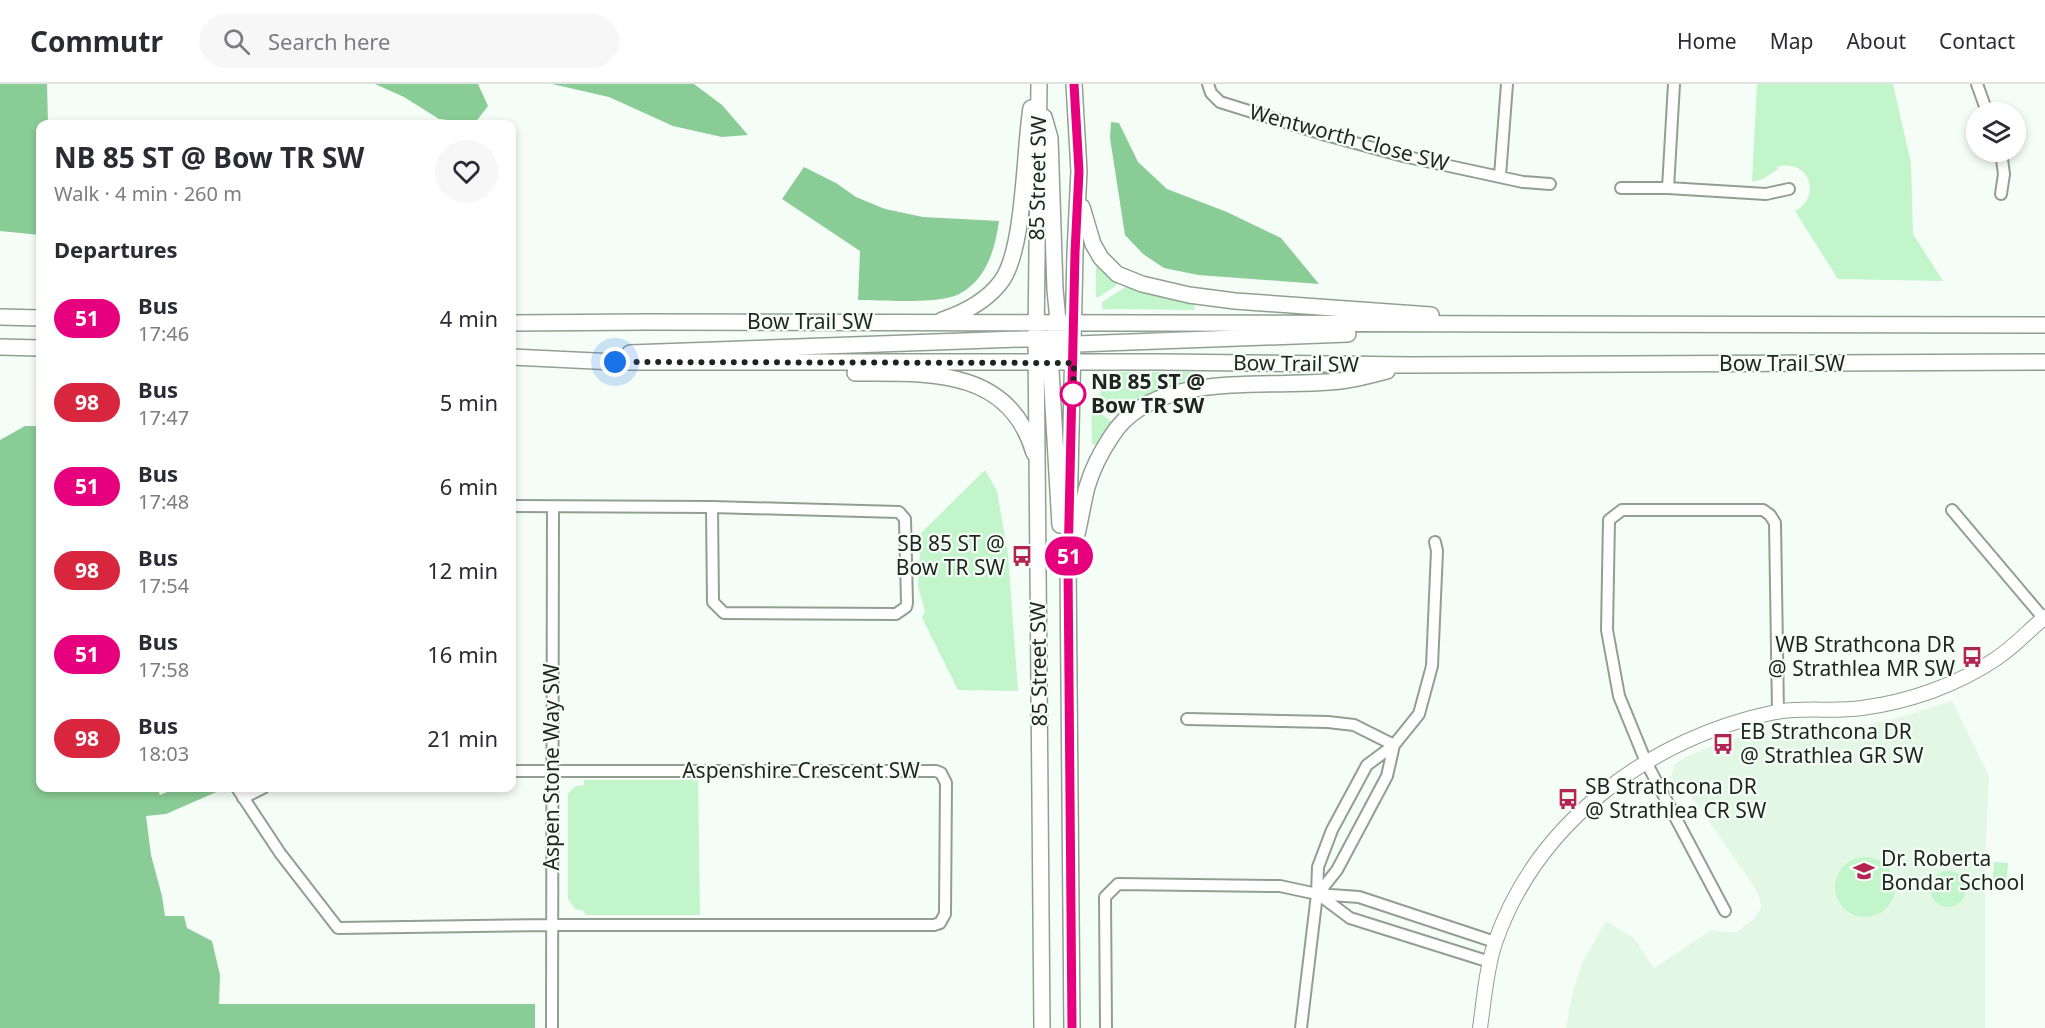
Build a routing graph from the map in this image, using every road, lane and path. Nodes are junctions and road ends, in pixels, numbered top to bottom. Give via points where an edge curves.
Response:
1 (1074, 84) edge
2 (1208, 84) edge
3 (1506, 84) edge
4 (1674, 84) edge
5 (1977, 84) edge
6 (1037, 88) edge
7 (1983, 102) edge
8 (2002, 162) edge
9 (1079, 171) junction
10 (1500, 176) junction
11 (1550, 184) dead end
12 (1621, 188) dead end
13 (1668, 188) junction
14 (1789, 189) dead end
15 (2001, 194) dead end
16 (0, 318) edge
17 (36, 318) edge
18 (516, 323) edge
19 (934, 323) junction
20 (1036, 323) junction
21 (1074, 323) junction
22 (1520, 325) junction
23 (2045, 326) edge
24 (1052, 345) junction
25 (0, 347) edge
26 (36, 348) edge
27 (516, 357) edge
28 (532, 357) junction
29 (615, 362) junction
30 (2045, 362) edge
31 (1074, 363) junction
32 (1410, 365) junction
33 (1037, 465) junction
34 (516, 506) edge
35 (553, 507) junction
36 (712, 507) junction
37 (1952, 510) dead end
38 (1435, 542) dead end
39 (1068, 564) junction
40 (2045, 618) edge
41 (1070, 688) junction
42 (1778, 712) junction
43 (1187, 719) dead end
44 (1394, 745) junction
45 (1646, 762) junction
46 (516, 771) edge
47 (552, 772) junction
48 (239, 792) edge
49 (255, 792) edge
50 (243, 798) junction
51 (1317, 894) junction
52 (1725, 911) dead end
53 (552, 925) junction
54 (1495, 942) junction
55 (1490, 963) junction
56 (552, 1028) edge
57 (1042, 1028) edge
58 (1072, 1028) edge
59 (1106, 1028) edge
60 (1301, 1028) edge
61 (1479, 1028) edge

1 - 9 main road, 85 Street SW
2 - 10 street, Wentworth Close SW via 1211,93 1226,104 1403,156
3 - 10 street
4 - 13 street
5 - 7 street
6 - 19 main road via 1009,266 1000,284 976,304
6 - 20 main road, 85 Street SW
6 - 24 main road via 1050,138
8 - 15 street
9 - 21 main road, 85 Street SW
9 - 22 main road via 1083,213 1101,258 1117,274 1142,284 1235,301 1488,319
10 - 11 street, Wentworth Close SW
12 - 13 street
13 - 14 street via 1766,194
16 - 17 main road
18 - 19 main road, Bow Trail SW
19 - 20 main road, Bow Trail SW
20 - 24 main road, 85 Street SW
20 - 24 main road, Bow Trail SW
21 - 22 main road, Bow Trail SW
21 - 24 main road, 85 Street SW
21 - 24 main road, Bow Trail SW
22 - 23 main road, Bow Trail SW
22 - 24 main road
24 - 28 main road via 706,349
24 - 29 main road, Bow Trail SW
24 - 31 main road, 85 Street SW
24 - 31 main road, Bow Trail SW
24 - 33 main road, 85 Street SW
24 - 41 main road
25 - 26 main road
27 - 28 main road, Bow Trail SW
28 - 29 main road, Bow Trail SW
29 - 33 main road via 693,370 929,375 963,380 992,392 1012,411 1031,442
30 - 32 main road, Bow Trail SW
31 - 32 main road, Bow Trail SW
31 - 39 main road, 85 Street SW
32 - 39 main road via 1346,380 1180,392 1139,409 1121,423 1092,474
33 - 57 main road, 85 Street SW
34 - 35 street
35 - 36 street
35 - 47 street, Aspen Stone Way SW
36 - 36 street via 899,512 905,519 906,607 896,614 724,613 713,602
37 - 40 street
38 - 44 street via 1432,666 1419,714
39 - 41 main road, 85 Street SW
40 - 42 street via 1998,658 1959,680 1862,708
41 - 58 main road, 85 Street SW
42 - 45 street via 1709,731
42 - 45 street via 1775,523 1770,515 1763,510 1622,510 1609,520 1607,630 1619,696
43 - 44 street via 1354,725
44 - 51 street via 1387,776 1337,870
44 - 51 street via 1367,765 1332,830 1318,867
45 - 52 street
45 - 54 street via 1593,799 1548,845 1515,898
46 - 47 street
47 - 53 street, Aspen Stone Way SW
47 - 53 street, Aspenshire Crescent SW via 936,771 944,777 946,789 946,910 937,924
48 - 50 street
49 - 50 street
50 - 53 street via 338,928
51 - 54 street via 1359,897
51 - 55 street via 1350,918
51 - 59 street via 1280,886 1118,884 1105,897
51 - 60 street
53 - 56 street, Aspen Stone Way SW
54 - 55 street
55 - 61 street

